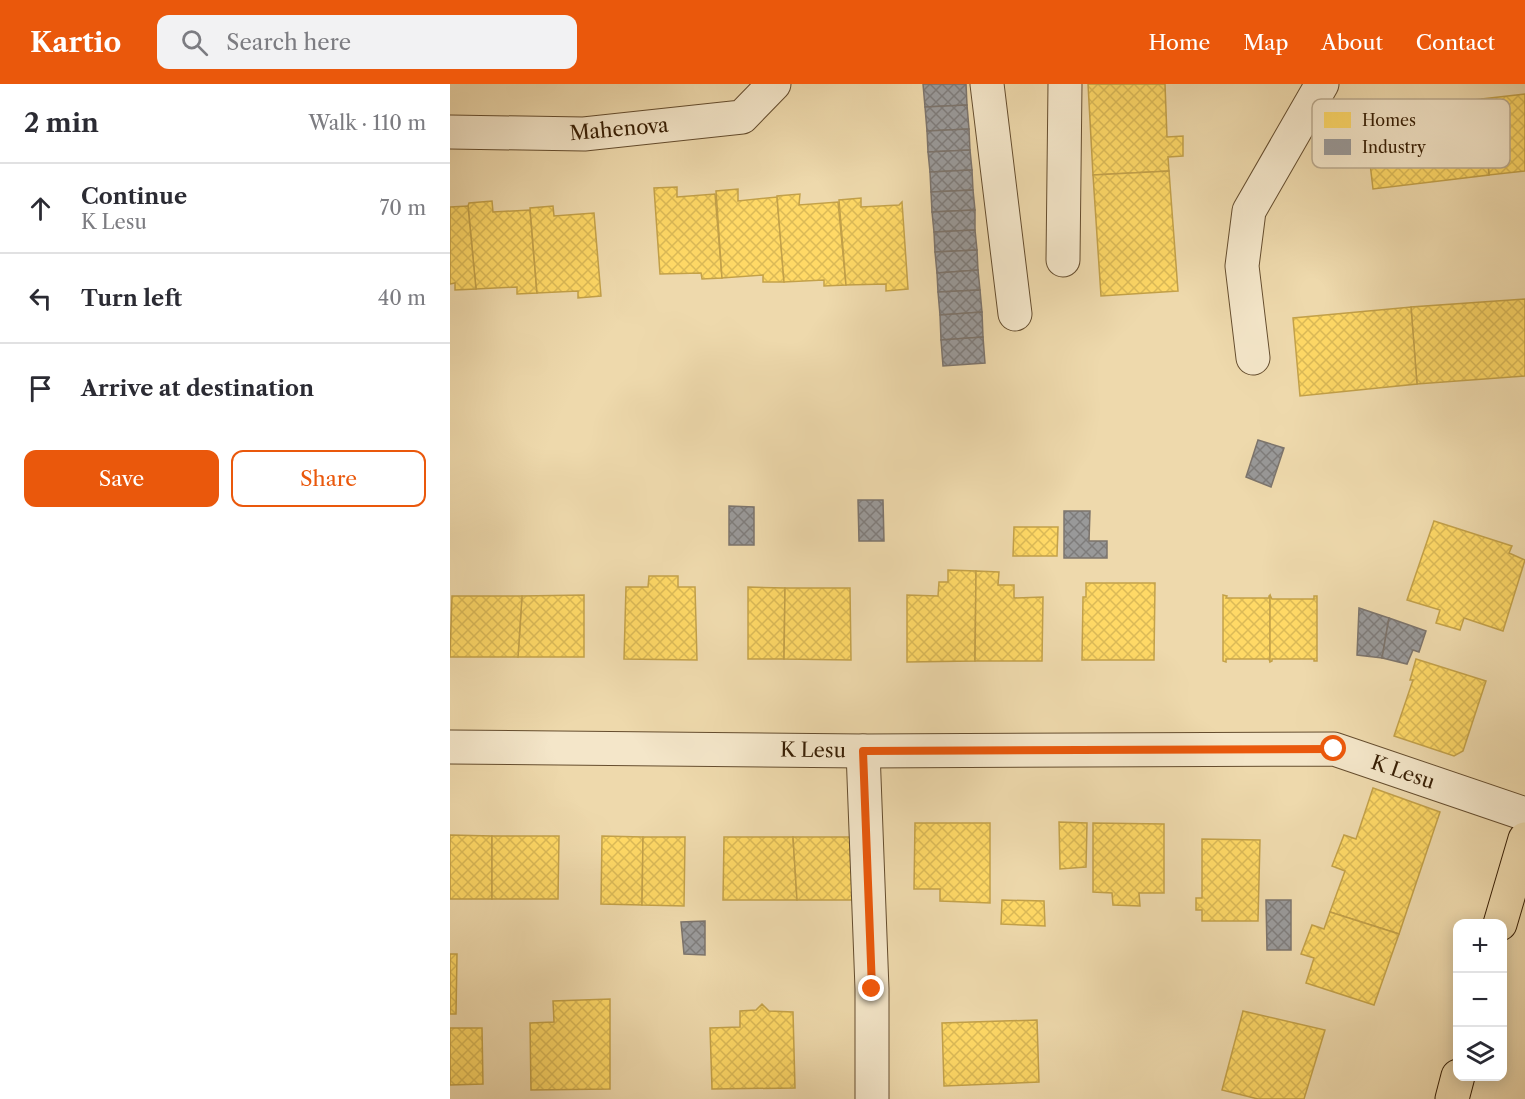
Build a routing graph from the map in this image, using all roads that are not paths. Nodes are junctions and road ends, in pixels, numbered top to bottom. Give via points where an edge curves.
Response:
1 (774, 84) edge
2 (987, 84) edge
3 (1065, 84) edge
4 (1319, 85) edge
5 (450, 132) edge
6 (1063, 260) dead end
7 (1014, 314) dead end
8 (1253, 358) dead end
9 (450, 747) edge
10 (863, 751) junction
11 (1525, 813) edge
12 (1525, 839) edge
13 (1501, 919) edge
14 (1457, 1081) edge
15 (872, 1099) edge
16 (1452, 1099) edge

1 - 5 street, Mahenova via 742,117 584,134
2 - 7 street
3 - 6 street
4 - 8 street via 1249,211 1242,266
9 - 10 street, K Lesu
10 - 11 street, K Lesu via 1334,749
10 - 15 street
12 - 13 main road
14 - 16 main road

